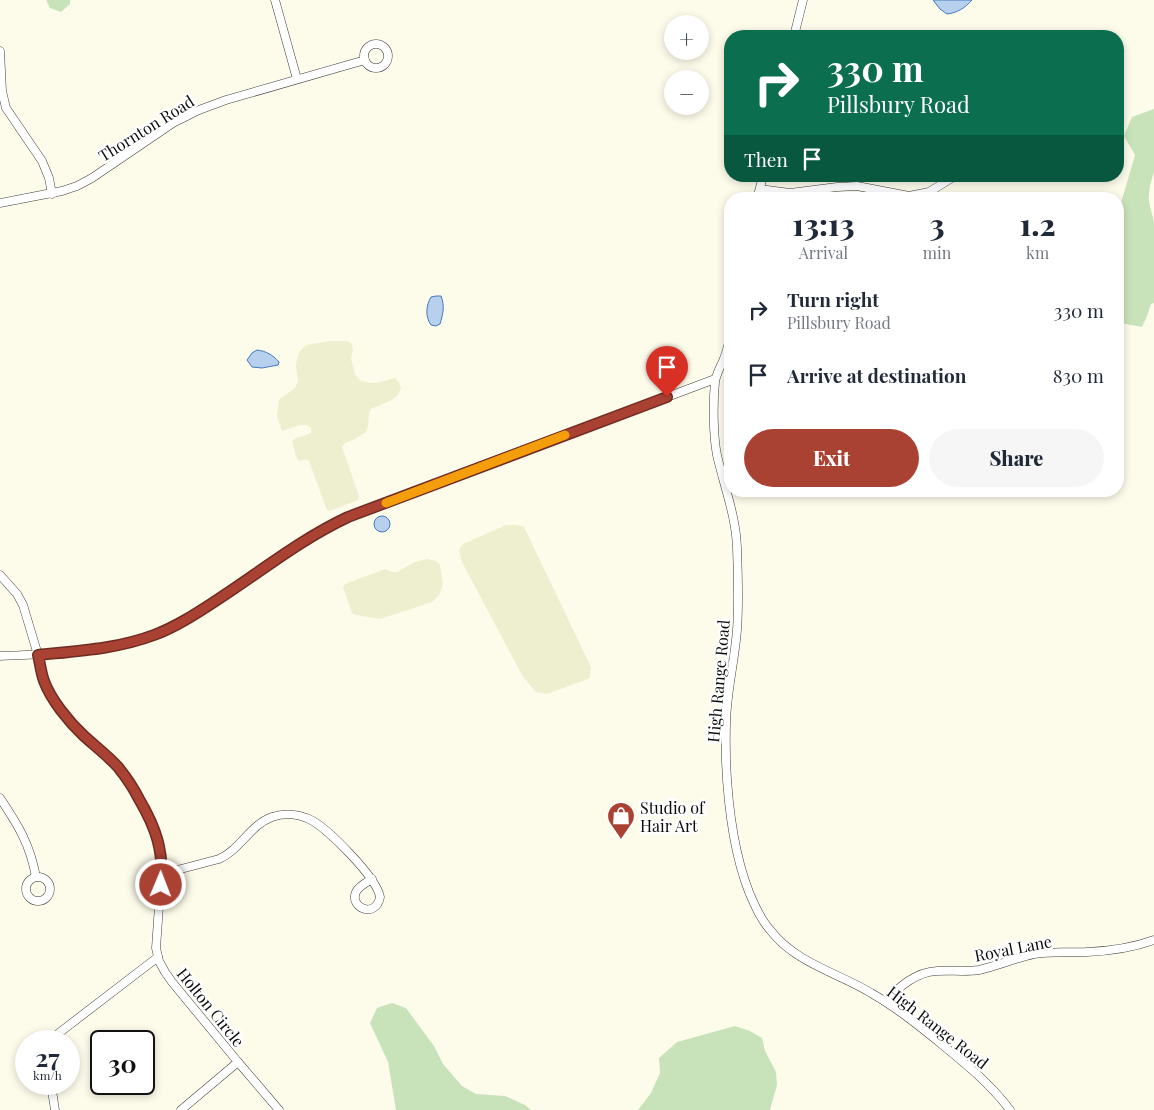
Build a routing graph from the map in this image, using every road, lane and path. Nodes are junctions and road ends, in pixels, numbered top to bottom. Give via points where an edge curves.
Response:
1 (274, 0) edge
2 (803, 0) edge
3 (796, 30) edge
4 (0, 51) edge
5 (365, 60) dead end
6 (297, 80) junction
7 (762, 182) edge
8 (945, 182) edge
9 (760, 189) junction
10 (759, 192) edge
11 (782, 192) edge
12 (798, 192) edge
13 (889, 192) edge
14 (929, 192) edge
15 (52, 194) junction
16 (0, 203) edge
17 (724, 359) edge
18 (716, 379) junction
19 (724, 482) edge
20 (728, 497) edge
21 (0, 575) edge
22 (38, 655) junction
23 (0, 656) edge
24 (0, 798) edge
25 (162, 874) junction
26 (36, 876) dead end
27 (372, 879) dead end
28 (1154, 940) edge
29 (158, 957) junction
30 (887, 1002) junction
31 (63, 1030) edge
32 (238, 1062) junction
33 (53, 1095) edge
34 (56, 1110) edge
35 (181, 1110) edge
36 (279, 1110) edge
37 (1010, 1110) edge

1 - 6 street
2 - 3 street
4 - 15 street via 6,108 42,161
5 - 6 street, Thornton Road
6 - 15 street, Thornton Road via 192,112 87,181
7 - 9 street
8 - 14 street
9 - 10 street
9 - 11 street
12 - 13 street via 857,186
15 - 16 street, Thornton Road
17 - 18 street, High Range Road
18 - 19 street, High Range Road via 716,452
18 - 22 street via 348,517 308,539 206,608 154,635 118,645
20 - 30 street, High Range Road via 737,547 738,599 726,722 728,789 742,874 757,910 784,945 800,957
21 - 22 street, Holton Circle via 23,605
22 - 23 street
22 - 25 street, Holton Circle via 51,695 83,735 117,765 145,809 158,839
24 - 26 street via 28,844
25 - 27 street via 224,857 263,821 287,814 302,816 316,823
25 - 29 street, Holton Circle
28 - 30 street, Royal Lane via 1108,951 1034,954 977,970 925,973 911,979
29 - 31 street
29 - 32 street, Holton Circle via 172,982
30 - 37 street, High Range Road via 968,1066
32 - 35 street, Holton Circle
32 - 36 street
33 - 34 street

